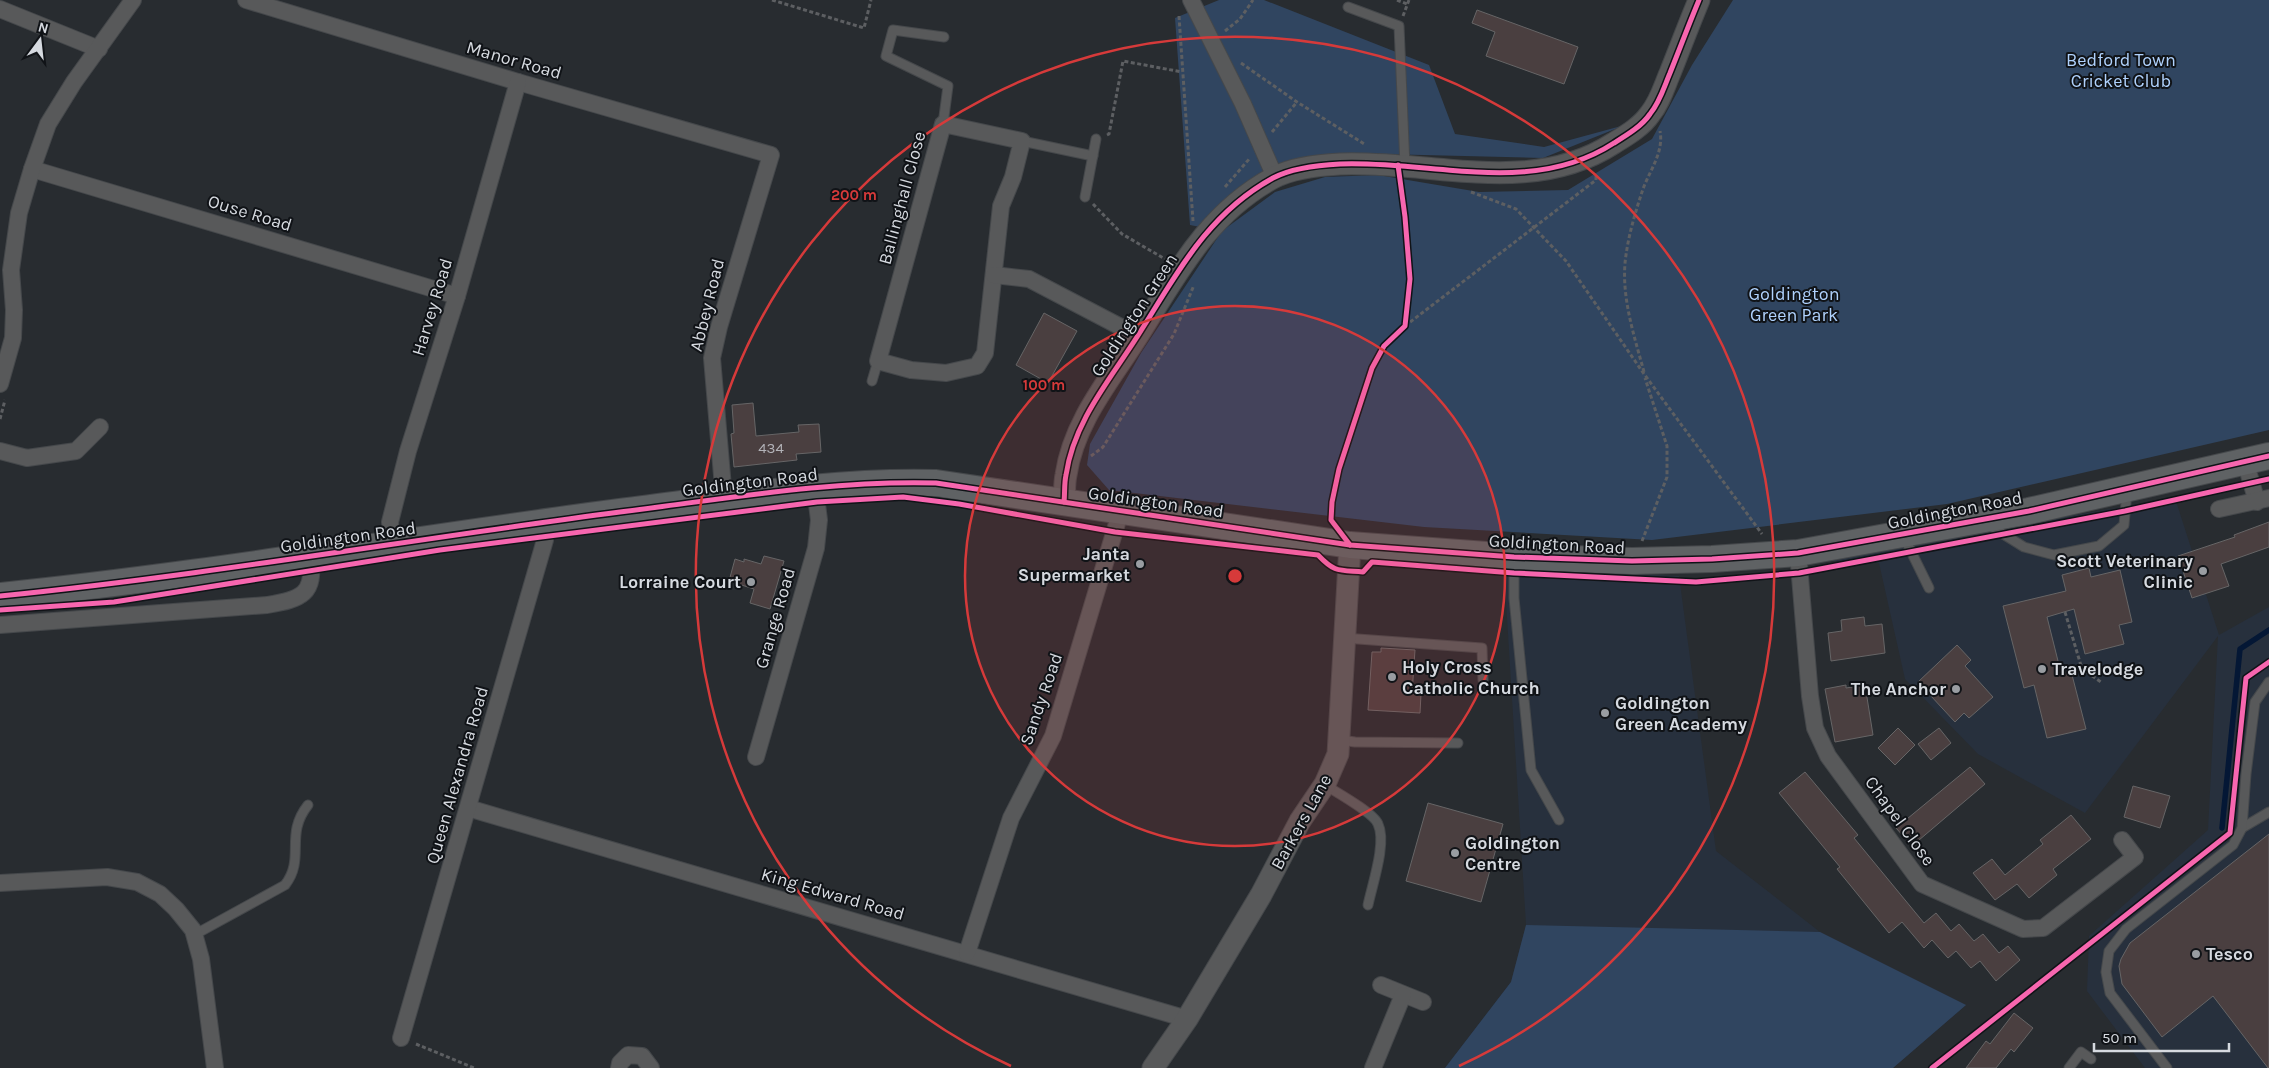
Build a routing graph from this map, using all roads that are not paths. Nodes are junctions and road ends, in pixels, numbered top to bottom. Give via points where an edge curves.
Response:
1 (133, 0) edge
2 (246, 0) edge
3 (1190, 0) edge
4 (1699, 0) edge
5 (1348, 7) dead end
6 (0, 9) edge
7 (944, 37) dead end
8 (99, 49) junction
9 (518, 82) junction
10 (943, 124) junction
11 (1096, 139) road end
12 (1022, 141) junction
13 (771, 155) joint
14 (1092, 156) junction
15 (1401, 166) junction
16 (32, 169) junction
17 (1275, 177) junction
18 (1085, 197) road end
19 (994, 275) junction
20 (457, 296) junction
21 (7, 309) edge
22 (1138, 336) junction
23 (878, 361) junction
24 (872, 381) dead end
25 (4, 388) edge
26 (100, 427) dead end
27 (0, 451) edge
28 (2257, 459) edge
29 (815, 488) junction
30 (2127, 488) junction
31 (724, 499) junction
32 (2263, 500) edge
33 (1064, 502) junction
34 (2219, 509) dead end
35 (1121, 510) junction
36 (1981, 521) junction
37 (543, 522) junction
38 (1903, 534) junction
39 (392, 544) junction
40 (1350, 545) junction
41 (1788, 554) junction
42 (310, 556) junction
43 (1514, 557) junction
44 (1929, 588) dead end
45 (0, 596) edge
46 (0, 625) edge
47 (1344, 638) junction
48 (1483, 680) dead end
49 (2269, 682) edge
50 (1340, 740) junction
51 (1458, 743) dead end
52 (756, 757) dead end
53 (1324, 784) junction
54 (308, 805) dead end
55 (468, 808) junction
56 (2269, 812) edge
57 (1559, 820) dead end
58 (2242, 828) junction
59 (2122, 840) dead end
60 (0, 883) edge
61 (1368, 905) dead end
62 (194, 935) junction
63 (966, 953) junction
64 (1381, 985) dead end
65 (1403, 994) junction
66 (1423, 1002) dead end
67 (1187, 1019) junction
68 (401, 1038) road end
69 (2091, 1059) dead end
70 (215, 1068) edge
71 (619, 1068) edge
72 (651, 1068) edge
73 (1153, 1068) edge
74 (1373, 1068) edge
75 (2069, 1068) edge
76 (2167, 1068) edge

1 - 8 street
2 - 9 street, Manor Road
3 - 17 street via 1243,104
4 - 15 street, Goldington Green via 1650,115 1596,155 1552,170 1504,174
5 - 15 lane via 1400,26
6 - 8 street
7 - 10 lane via 893,30 886,56 948,86
8 - 16 street via 48,124
9 - 13 street, Manor Road
9 - 20 street, Harvey Road
10 - 12 street, Ballinghall Close
10 - 23 street, Ballinghall Close
11 - 14 lane
12 - 14 lane, Ballinghall Close
12 - 19 street via 1013,177 1001,206
13 - 31 street, Abbey Road via 712,358
14 - 18 lane
15 - 17 street, Goldington Green via 1360,163 1318,165
16 - 20 street, Ouse Road
16 - 21 street via 19,213
17 - 22 street, Goldington Green via 1243,198 1212,225 1180,268
19 - 22 street via 1029,279
19 - 23 street via 985,353 978,366 946,373 911,370
20 - 39 street, Harvey Road via 408,451 390,522
21 - 25 street via 12,338
22 - 33 street, Goldington Green via 1097,396 1078,433 1066,474
23 - 24 lane, Ballinghall Close
26 - 27 street via 76,451 27,458
28 - 30 main road, Goldington Road
28 - 32 street, Goldington Road
29 - 31 main road, Goldington Road
29 - 33 main road, Goldington Road via 884,482 936,483
29 - 52 street, Grange Road via 819,520 816,548
30 - 36 main road, Goldington Road
30 - 36 lane via 2124,524 2099,546 2054,555 2024,547
31 - 37 main road, Goldington Road
32 - 34 street, Goldington Road
33 - 35 main road, Goldington Road
35 - 40 main road, Goldington Road
35 - 63 street, Sandy Road via 1054,736 1011,818
36 - 38 main road, Goldington Road
37 - 39 main road, Goldington Road
37 - 55 street, Queen Alexandra Road via 544,540
38 - 41 main road, Goldington Road
38 - 44 lane
39 - 42 main road, Goldington Road
40 - 43 main road, Goldington Road
40 - 47 street, Barkers Lane
41 - 43 main road, Goldington Road via 1632,562
41 - 59 street, Chapel Close via 1815,728 1828,756 1922,884 2023,929 2043,928 2135,857
42 - 45 main road, Goldington Road via 124,583
42 - 46 street, Goldington Road via 312,573 307,591 295,600 267,605
43 - 57 lane via 1514,598 1531,770
47 - 48 lane via 1482,648
47 - 50 street, Barkers Lane
49 - 58 lane via 2255,702 2252,718
50 - 51 lane
50 - 53 street, Barkers Lane via 1338,754
53 - 61 lane via 1378,822 1381,836
53 - 67 street, Barkers Lane
54 - 62 lane via 296,823 295,862 285,885
55 - 63 street, King Edward Road
55 - 68 street, Queen Alexandra Road
56 - 58 lane
58 - 76 lane via 2233,845 2126,929 2109,951 2106,972 2110,993
60 - 62 street via 107,877 137,882 160,894 176,909
62 - 70 street via 201,959
63 - 67 street, King Edward Road
64 - 65 street
65 - 66 street
65 - 74 street
67 - 73 street, Barkers Lane
69 - 75 lane via 2081,1052
71 - 72 street via 620,1062 628,1056 642,1056

